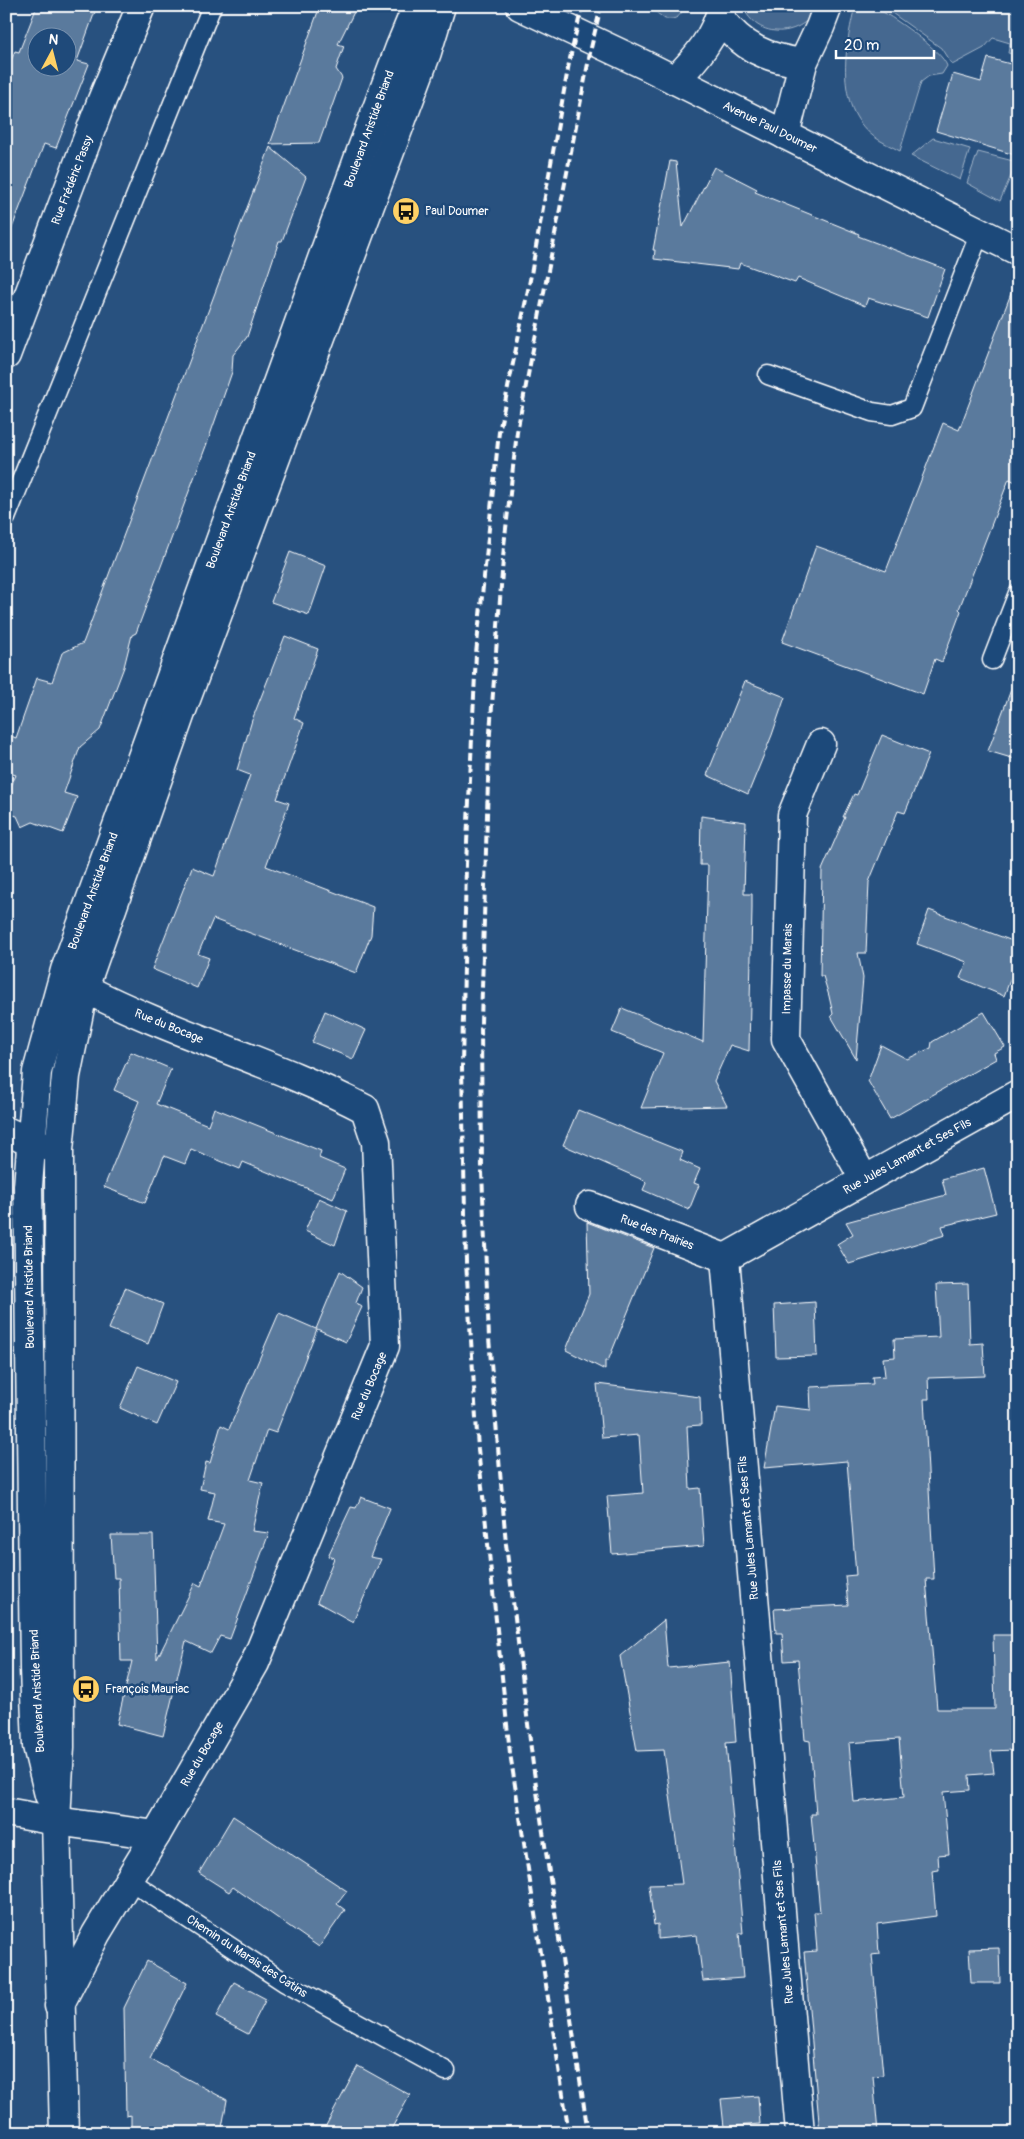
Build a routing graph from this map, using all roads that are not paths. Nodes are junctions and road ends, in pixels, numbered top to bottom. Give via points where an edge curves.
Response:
1 (141, 6) edge
2 (212, 6) edge
3 (417, 6) edge
4 (441, 6) edge
5 (520, 6) edge
6 (828, 6) edge
7 (721, 12) edge
8 (803, 63) junction
9 (675, 80) junction
10 (785, 135) junction
11 (980, 232) junction
12 (1018, 251) edge
13 (6, 355) edge
14 (768, 375) dead end
15 (6, 518) edge
16 (1018, 592) edge
17 (992, 660) dead end
18 (822, 744) dead end
19 (84, 988) junction
20 (1018, 1094) edge
21 (6, 1131) edge
22 (30, 1142) junction
23 (59, 1150) junction
24 (864, 1179) junction
25 (590, 1206) dead end
26 (725, 1258) junction
27 (6, 1812) edge
28 (56, 1821) junction
29 (156, 1835) junction
30 (129, 1880) junction
31 (60, 2006) junction
32 (446, 2071) dead end
33 (64, 2133) edge
34 (800, 2133) edge

1 - 13 main road, Rue Frédéric Passy
2 - 15 lane
3 - 22 main road, Boulevard Aristide Briand via 65,970 37,1072
4 - 19 main road, Boulevard Aristide Briand via 427,52 182,710
5 - 9 main road, Avenue Paul Doumer
6 - 8 main road
7 - 8 main road via 732,34 749,46 774,59
7 - 9 main road via 700,53
8 - 10 main road
9 - 10 main road, Avenue Paul Doumer
10 - 11 main road, Avenue Paul Doumer
11 - 12 main road, Avenue Paul Doumer
11 - 14 lane via 912,408 892,415 872,412
16 - 17 lane
18 - 24 main road, Impasse du Marais via 792,815 786,1039
19 - 23 main road, Boulevard Aristide Briand via 66,1076
19 - 29 main road, Rue du Bocage via 118,1006 324,1088 365,1110 376,1142 385,1346 255,1663
20 - 24 main road, Rue Jules Lamant et Ses Fils
21 - 22 main road
22 - 23 main road
22 - 28 main road, Boulevard Aristide Briand via 36,1737
23 - 28 main road, Boulevard Aristide Briand via 60,1747
24 - 26 main road, Rue Jules Lamant et Ses Fils
25 - 26 main road, Rue des Prairies
26 - 34 main road, Rue Jules Lamant et Ses Fils
27 - 28 main road
28 - 29 main road
28 - 31 main road, Boulevard Aristide Briand
29 - 30 main road, Rue du Bocage
30 - 31 main road, Rue du Bocage via 96,1934
30 - 32 lane, Chemin du Marais des Catins via 284,1982
31 - 33 main road, Boulevard Aristide Briand

